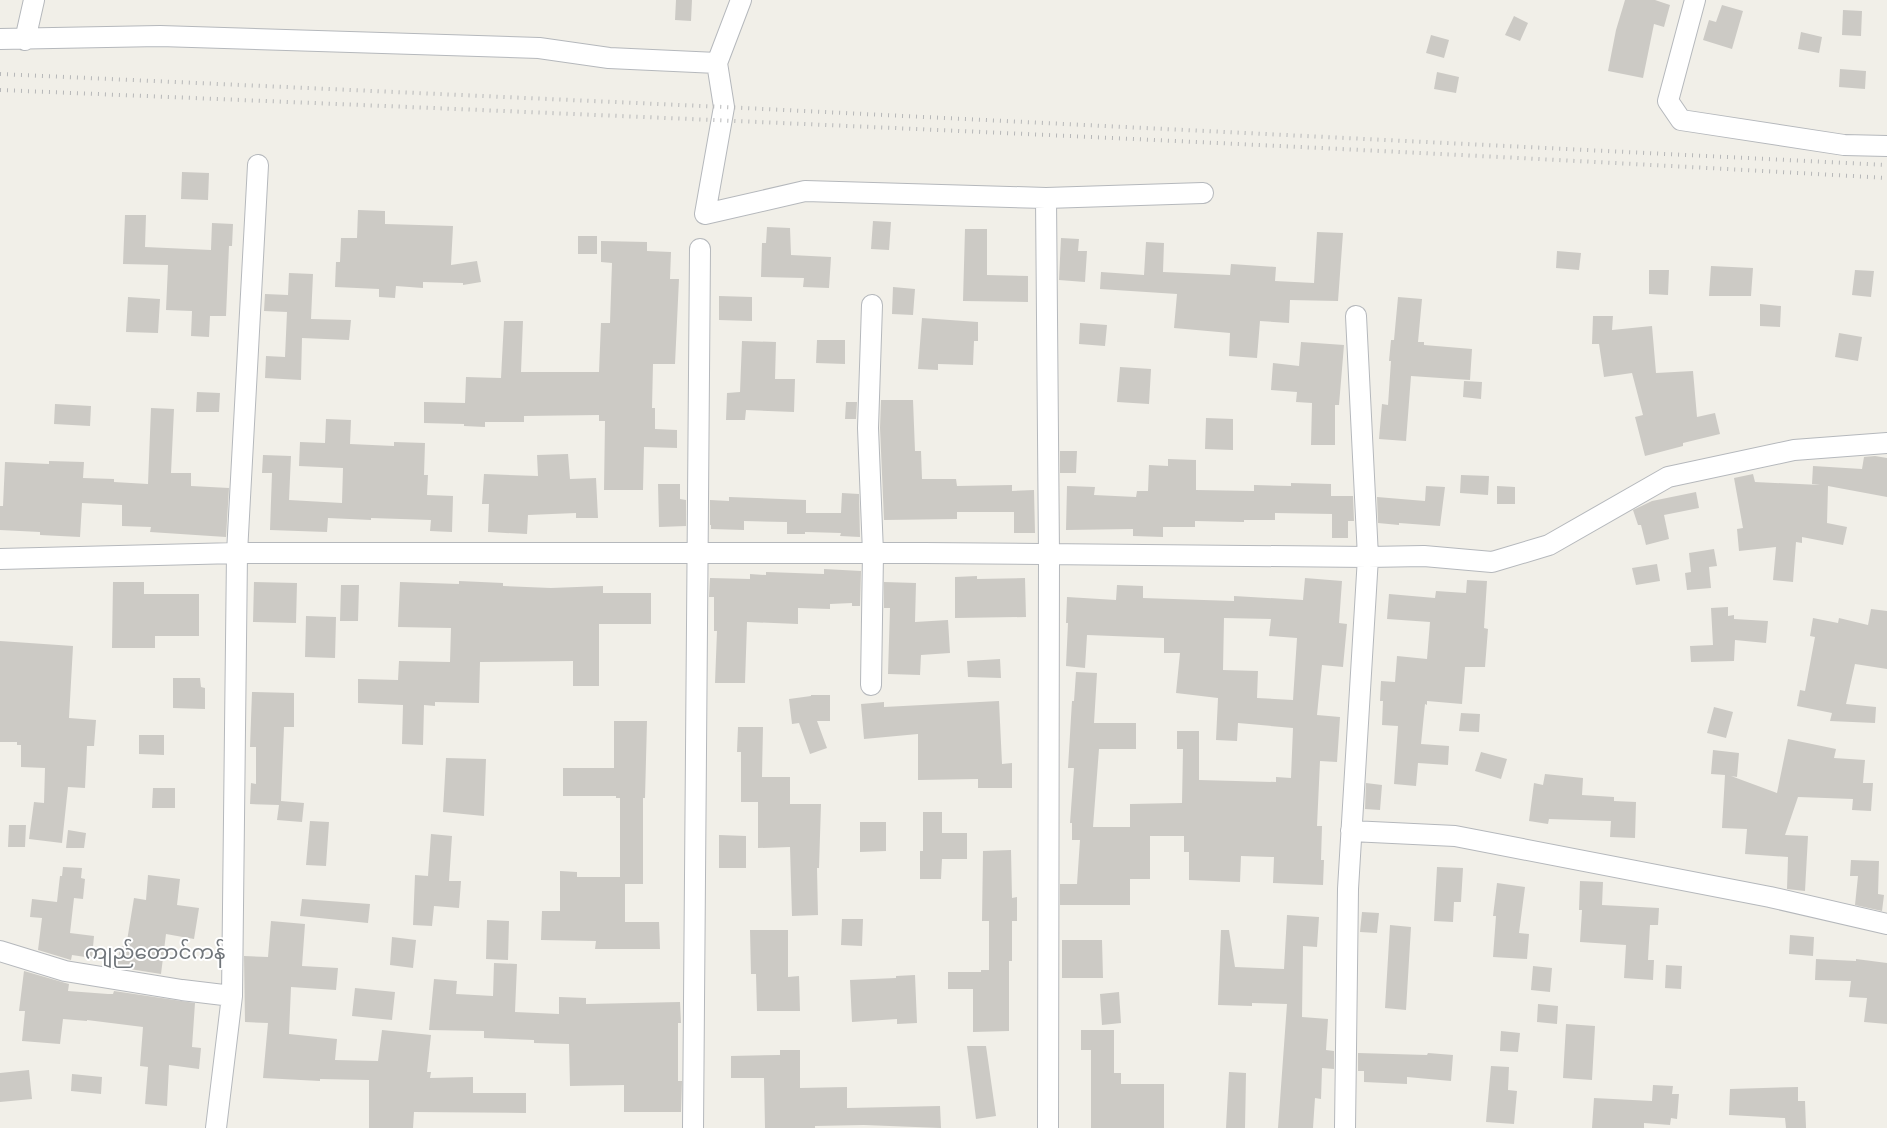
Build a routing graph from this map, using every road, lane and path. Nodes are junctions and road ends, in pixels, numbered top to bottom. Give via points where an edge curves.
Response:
1 (34, 0) edge
2 (741, 0) edge
3 (1695, 0) edge
4 (0, 39) edge
5 (25, 40) junction
6 (717, 64) junction
7 (1887, 146) edge
8 (258, 165) dead end
9 (1203, 194) dead end
10 (1046, 198) junction
11 (700, 249) dead end
12 (872, 306) dead end
13 (1356, 316) dead end
14 (1887, 443) edge
15 (237, 553) junction
16 (697, 553) junction
17 (873, 553) junction
18 (1049, 555) junction
19 (1368, 557) junction
20 (0, 559) edge
21 (871, 684) dead end
22 (1352, 831) junction
23 (1887, 924) edge
24 (0, 951) edge
25 (232, 996) junction
26 (216, 1128) edge
27 (693, 1128) edge
28 (1048, 1128) edge
29 (1345, 1128) edge

1 - 5 street
2 - 6 street
3 - 7 street via 1668,100 1681,120 1844,145
4 - 5 street
5 - 6 street via 160,36 529,48 609,58
6 - 10 street via 724,107 705,214 804,191
8 - 15 street
9 - 10 street
10 - 18 street
11 - 16 street
12 - 17 street via 868,428
13 - 19 street
14 - 19 street via 1794,450 1668,477 1549,545 1492,562 1424,556
15 - 16 street
15 - 20 street
15 - 25 street
16 - 17 street
16 - 27 street
17 - 18 street
17 - 21 street
18 - 19 street
18 - 28 street
19 - 22 street
22 - 23 street via 1454,836 1770,897
22 - 29 street via 1348,889
24 - 25 street via 65,971
25 - 26 street

